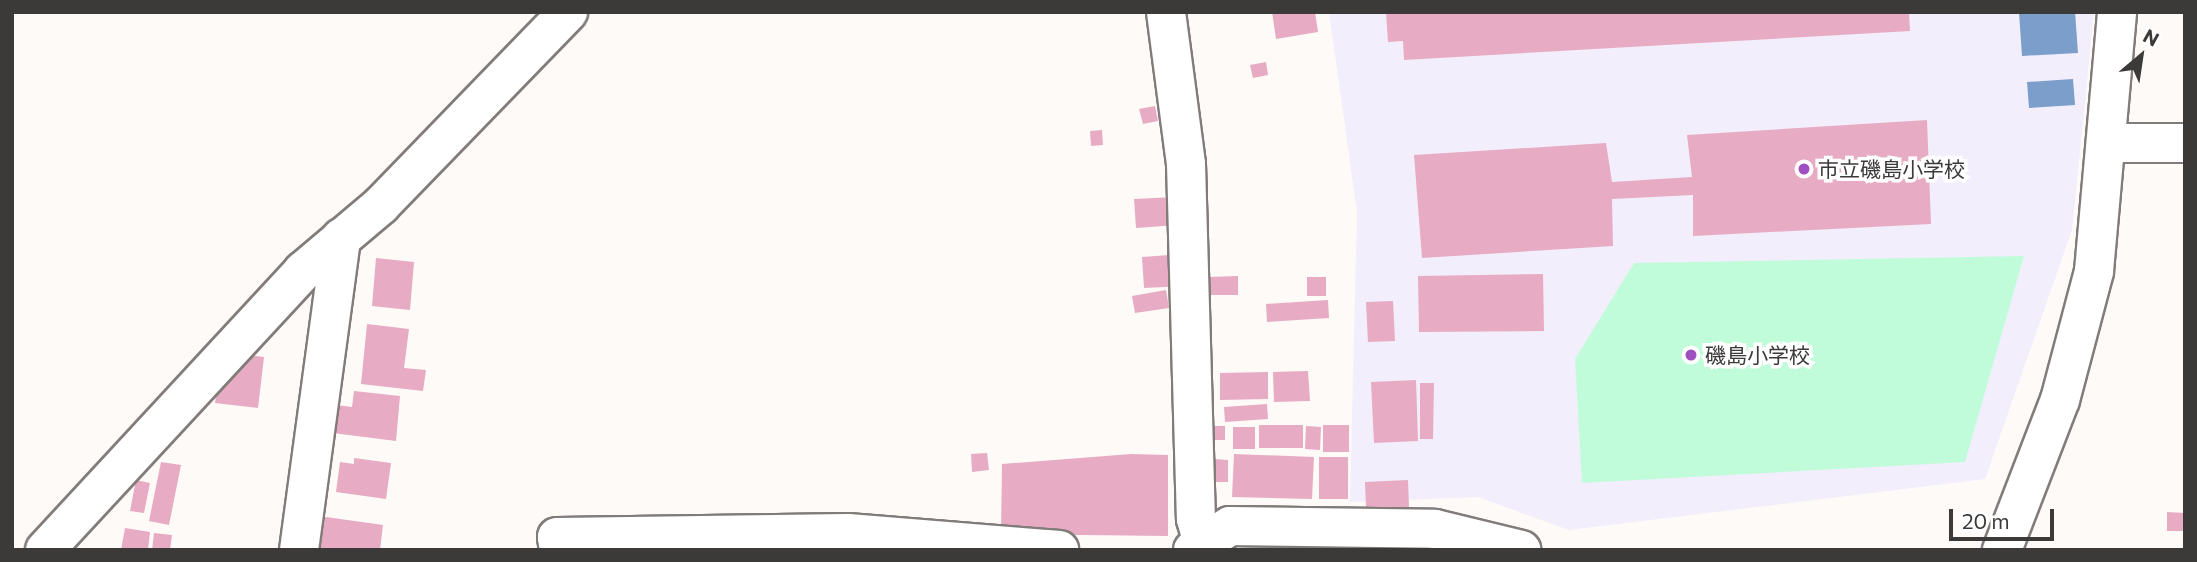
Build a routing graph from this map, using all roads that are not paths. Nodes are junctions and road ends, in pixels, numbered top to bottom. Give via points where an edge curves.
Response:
1 (568, 12) edge
2 (1166, 12) edge
3 (2117, 12) edge
4 (2108, 143) junction
5 (2185, 143) edge
6 (341, 238) junction
7 (1198, 547) edge
8 (45, 550) edge
9 (299, 550) edge
10 (559, 550) edge
11 (1059, 550) edge
12 (1521, 550) edge
13 (2002, 550) edge

1 - 6 street
2 - 7 street via 1186,164
3 - 4 street
4 - 5 street
4 - 13 street via 2094,271 2060,400
6 - 8 street via 303,271
6 - 9 street
7 - 12 street via 1230,526 1435,529
10 - 11 street via 557,537 848,533

